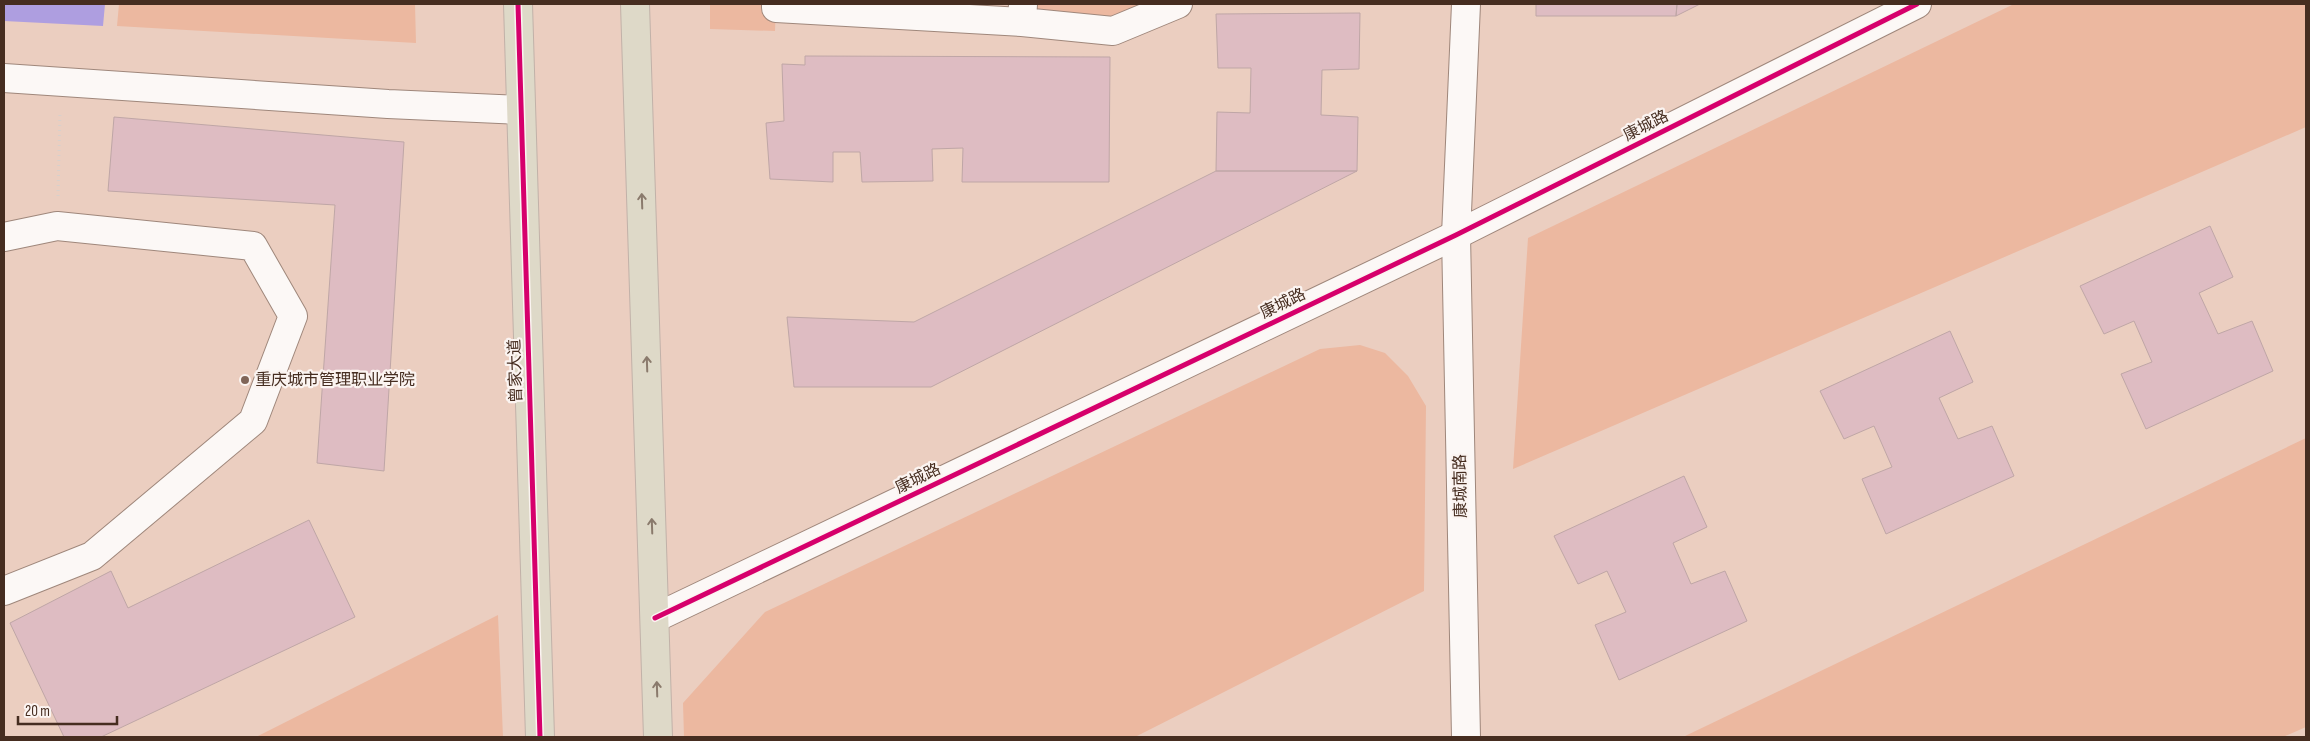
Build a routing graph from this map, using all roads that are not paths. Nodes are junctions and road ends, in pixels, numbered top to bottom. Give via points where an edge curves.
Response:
1 (518, 4) edge
2 (635, 4) edge
3 (776, 4) edge
4 (1178, 4) edge
5 (1466, 4) edge
6 (1917, 4) edge
7 (1023, 13) edge
8 (4, 78) edge
9 (521, 110) junction
10 (1456, 235) junction
11 (4, 237) edge
12 (4, 591) edge
13 (655, 618) junction
14 (540, 737) edge
15 (658, 737) edge
16 (1466, 737) edge

1 - 9 highway, 曾家大道
13 -> 2 highway
3 - 7 street via 776,8
4 - 7 street via 1113,32
5 - 10 street, 康城南路
6 - 10 street, 康城路
8 - 9 street
9 - 14 highway, 曾家大道
10 - 13 street, 康城路
10 - 16 street, 康城南路
11 - 12 street via 57,226 253,246 293,316 253,421 92,556
15 -> 13 highway

